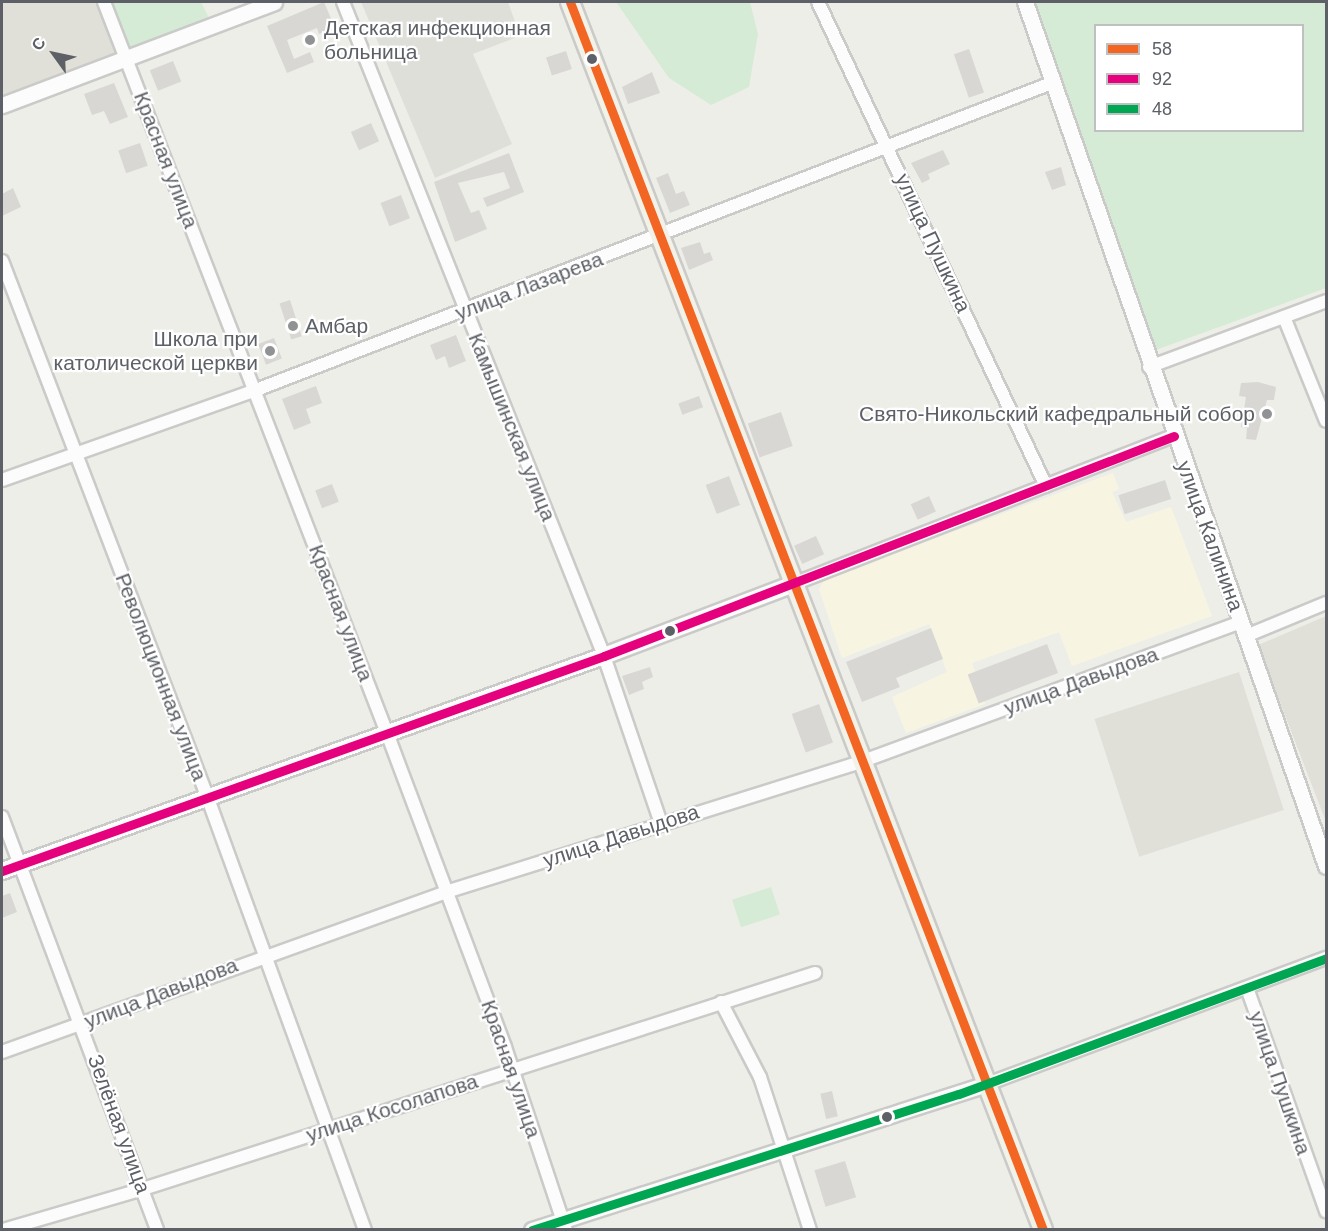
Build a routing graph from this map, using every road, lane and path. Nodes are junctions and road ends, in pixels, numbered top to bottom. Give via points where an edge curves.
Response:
1 (104, 2) edge
2 (274, 2) edge
3 (343, 2) edge
4 (570, 2) edge
5 (818, 2) edge
6 (1025, 2) edge
7 (126, 58) junction
8 (1054, 82) junction
9 (2, 105) edge
10 (888, 147) junction
11 (658, 236) junction
12 (2, 261) edge
13 (1326, 301) edge
14 (465, 310) junction
15 (1284, 317) junction
16 (1149, 367) junction
17 (256, 390) junction
18 (1326, 421) edge
19 (1174, 436) junction
20 (75, 453) junction
21 (2, 480) edge
22 (1046, 486) junction
23 (796, 583) junction
24 (1326, 603) edge
25 (1243, 629) junction
26 (604, 656) junction
27 (387, 733) junction
28 (863, 761) junction
29 (207, 796) junction
30 (2, 817) edge
31 (661, 822) junction
32 (21, 863) junction
33 (1326, 866) edge
34 (2, 871) edge
35 (447, 892) junction
36 (266, 954) junction
37 (1326, 958) edge
38 (815, 973) dead end
39 (1247, 988) junction
40 (721, 1002) junction
41 (81, 1023) junction
42 (2, 1052) edge
43 (512, 1068) junction
44 (987, 1084) junction
45 (331, 1128) junction
46 (784, 1149) junction
47 (143, 1189) junction
48 (1326, 1211) edge
49 (565, 1225) edge
50 (3, 1230) edge
51 (157, 1230) edge
52 (365, 1230) edge
53 (532, 1230) edge
54 (810, 1230) edge
55 (1044, 1230) edge

1 - 7 street, Красная улица
2 - 7 street
3 - 14 street, Камышинская улица
4 - 11 main road
5 - 10 street, улица Пушкина
6 - 8 street, улица Калинина
7 - 9 street
7 - 17 street, Красная улица
8 - 10 street, улица Лазарева
8 - 16 street, улица Калинина
10 - 11 street, улица Лазарева
10 - 22 street, улица Пушкина
11 - 14 street, улица Лазарева
11 - 23 main road
12 - 20 street, Революционная улица
13 - 15 street
14 - 17 street, улица Лазарева
14 - 26 street, Камышинская улица
15 - 16 street
15 - 18 street
16 - 19 street, улица Калинина
17 - 20 street, улица Лазарева
17 - 27 street, Красная улица
19 - 22 street
19 - 25 street, улица Калинина
20 - 21 street, улица Лазарева
20 - 29 street, Революционная улица
22 - 23 street
23 - 26 main road
23 - 28 main road
24 - 25 street, улица Давыдова
25 - 28 street, улица Давыдова
25 - 33 street, улица Калинина
26 - 27 main road
26 - 31 street, Камышинская улица
27 - 29 main road
27 - 35 street, Красная улица
28 - 31 street, улица Давыдова
28 - 44 main road
29 - 32 main road
29 - 36 street, Революционная улица
30 - 32 street, Зелёная улица
31 - 35 street, улица Давыдова
32 - 34 main road
32 - 41 street, Зелёная улица
35 - 36 street, улица Давыдова
35 - 43 street, Красная улица
36 - 41 street, улица Давыдова
36 - 45 street, Революционная улица
37 - 39 street
38 - 40 street, улица Косолапова
39 - 44 street
39 - 48 street, улица Пушкина
40 - 43 street, улица Косолапова
40 - 46 street via 760,1077
41 - 42 street, улица Давыдова
41 - 47 street, Зелёная улица
43 - 45 street, улица Косолапова
43 - 49 street, Красная улица
44 - 46 street
44 - 55 main road
45 - 47 street, улица Косолапова
45 - 52 street, Революционная улица
46 - 49 street
46 - 54 street
47 - 50 street, улица Косолапова
47 - 51 street, Зелёная улица
49 - 53 street

